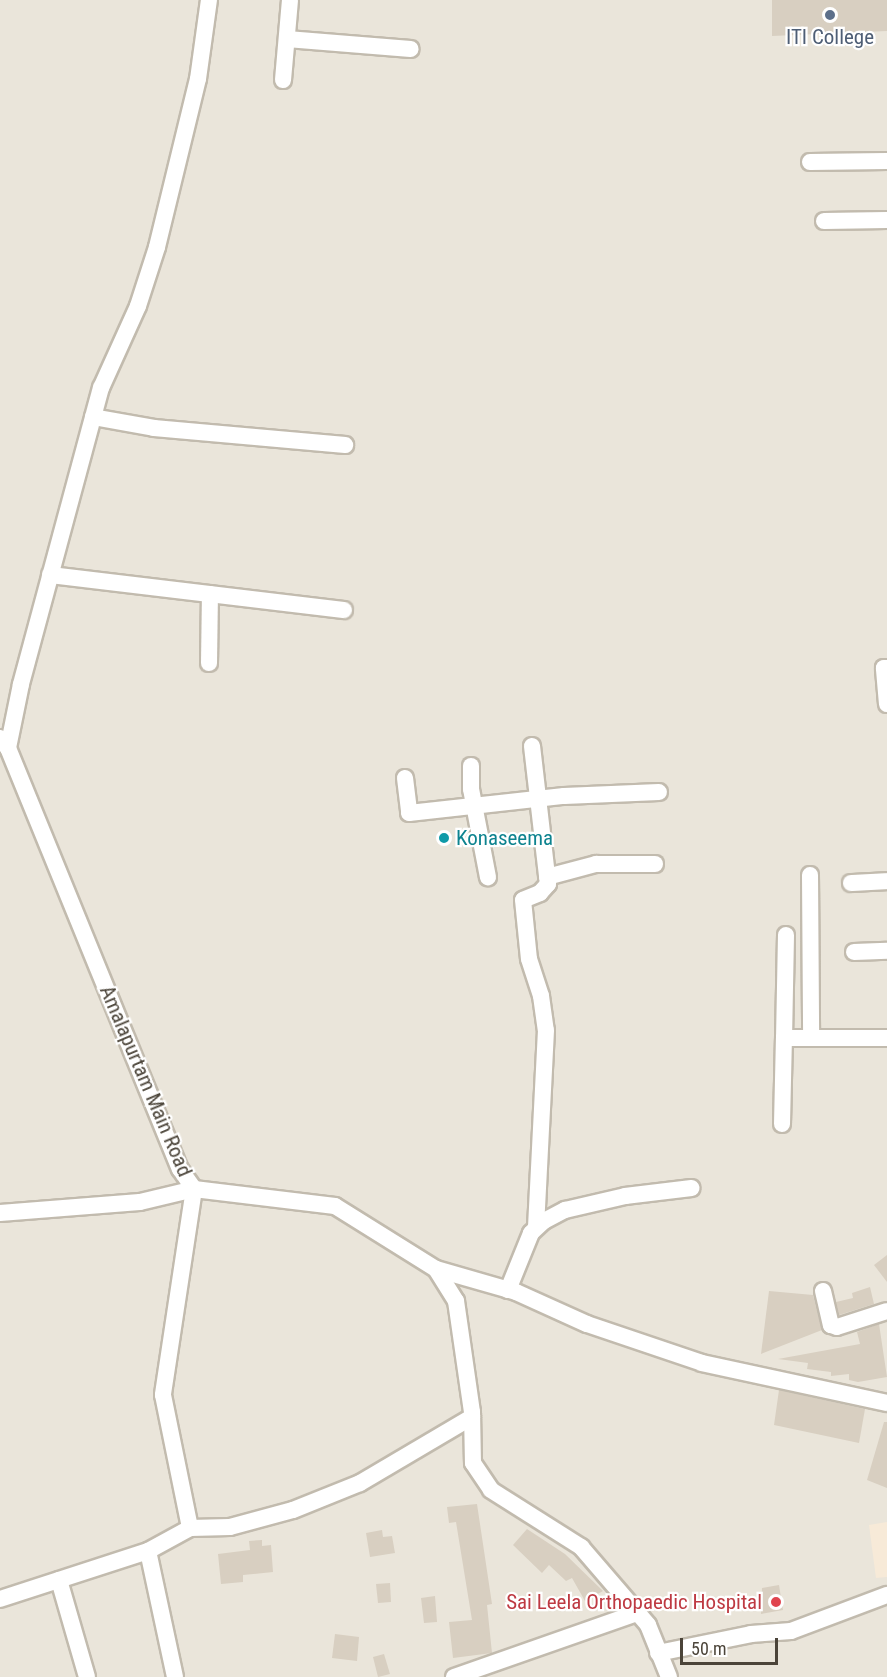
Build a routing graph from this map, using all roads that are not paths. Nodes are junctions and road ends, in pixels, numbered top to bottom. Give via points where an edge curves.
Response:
1 (208, 0) edge
2 (290, 0) edge
3 (287, 39) junction
4 (411, 49) dead end
5 (283, 80) dead end
6 (887, 160) edge
7 (810, 162) dead end
8 (824, 220) dead end
9 (887, 220) edge
10 (93, 417) junction
11 (345, 445) dead end
12 (50, 575) junction
13 (210, 594) junction
14 (344, 610) dead end
15 (209, 663) dead end
16 (887, 668) edge
17 (886, 704) edge
18 (4, 743) edge
19 (532, 746) dead end
20 (471, 766) dead end
21 (405, 778) dead end
22 (659, 792) dead end
23 (539, 801) junction
24 (474, 807) junction
25 (655, 864) dead end
26 (810, 875) dead end
27 (488, 877) dead end
28 (547, 877) junction
29 (887, 881) edge
30 (851, 883) dead end
31 (786, 935) dead end
32 (887, 951) edge
33 (854, 952) dead end
34 (784, 1038) junction
35 (811, 1038) junction
36 (887, 1038) edge
37 (782, 1124) dead end
38 (692, 1188) dead end
39 (194, 1189) junction
40 (0, 1212) edge
41 (536, 1226) junction
42 (436, 1269) junction
43 (508, 1290) junction
44 (823, 1291) dead end
45 (887, 1311) edge
46 (887, 1403) edge
47 (472, 1417) junction
48 (190, 1528) junction
49 (148, 1551) junction
50 (58, 1580) junction
51 (887, 1595) edge
52 (0, 1599) edge
53 (638, 1613) junction
54 (658, 1653) junction
55 (87, 1677) edge
56 (175, 1677) edge
57 (454, 1677) edge
58 (669, 1677) edge

1 - 10 street via 198,78 157,247
2 - 3 street
3 - 4 street
3 - 5 street
6 - 7 street
8 - 9 street
10 - 11 street via 153,428
10 - 12 street
12 - 13 street
12 - 18 street
13 - 14 street
13 - 15 street
16 - 17 street
18 - 39 street, Amalapurtam Main Road via 180,1169
19 - 23 street
20 - 24 street
21 - 24 street via 409,813
22 - 23 street
23 - 24 street
23 - 28 street
24 - 27 street
25 - 28 street via 596,864
26 - 35 street
28 - 41 street via 548,884 540,893 523,900 529,960 541,996 546,1030
29 - 30 street
31 - 34 street
32 - 33 street
34 - 35 street
34 - 37 street
35 - 36 street
38 - 41 street via 651,1190 606,1200 566,1210
39 - 40 street via 140,1203
39 - 42 street, Amalapurtam Main Road via 335,1206
39 - 48 street via 163,1395
41 - 43 street
42 - 43 street
42 - 47 street, Amalapurtam Main Road via 456,1301
43 - 46 street via 587,1324 702,1363
44 - 45 street via 831,1324 837,1327
47 - 48 street via 360,1483 293,1510 230,1527
47 - 53 street, Amalapurtam Main Road via 473,1463 490,1490 580,1547
48 - 49 street
49 - 50 street
49 - 56 street
50 - 52 street
50 - 55 street
51 - 54 street via 791,1631 751,1634
53 - 54 street, Amalapurtam Main Road via 648,1624
53 - 57 street
54 - 58 street, Amalapurtam Main Road

